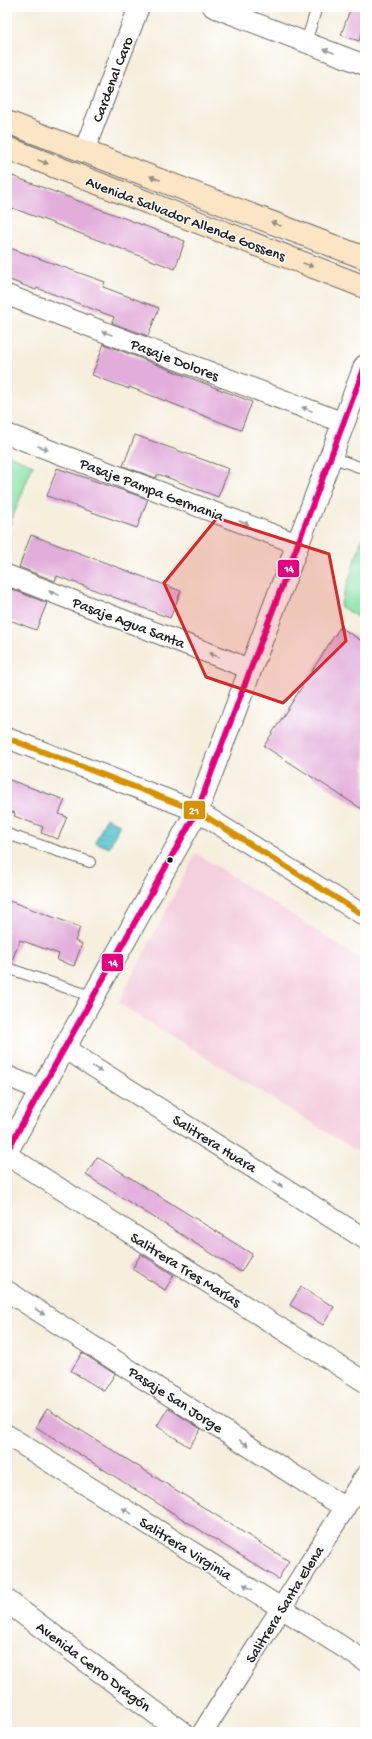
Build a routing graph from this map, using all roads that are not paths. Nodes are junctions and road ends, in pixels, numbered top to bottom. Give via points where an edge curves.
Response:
1 (139, 7) edge
2 (213, 7) edge
3 (317, 7) edge
4 (306, 42) junction
5 (365, 65) edge
6 (7, 122) edge
7 (7, 148) edge
8 (84, 151) junction
9 (365, 258) edge
10 (365, 287) edge
11 (7, 296) edge
12 (365, 366) edge
13 (344, 423) junction
14 (7, 434) edge
15 (331, 457) junction
16 (365, 469) edge
17 (298, 544) junction
18 (7, 575) edge
19 (250, 669) junction
20 (7, 738) edge
21 (196, 811) junction
22 (7, 834) edge
23 (90, 862) dead end
24 (365, 916) edge
25 (7, 968) edge
26 (94, 997) junction
27 (64, 1048) junction
28 (7, 1076) edge
29 (41, 1090) junction
30 (7, 1151) edge
31 (7, 1155) edge
32 (365, 1239) edge
33 (7, 1291) edge
34 (365, 1382) edge
35 (7, 1435) edge
36 (364, 1480) edge
37 (345, 1508) junction
38 (7, 1601) edge
39 (281, 1608) junction
40 (365, 1661) edge
41 (181, 1732) edge
42 (203, 1732) edge

1 - 8 street, Cardenal Caro
2 - 4 street
3 - 4 lane
5 -> 4 street
6 - 8 main road, Avenida Salvador Allende Gossens
7 -> 10 main road, Avenida Salvador Allende Gossens
9 -> 8 main road, Avenida Salvador Allende Gossens
13 -> 11 street, Pasaje Dolores
12 - 13 street
13 - 15 street
14 -> 17 street, Pasaje Pampa Germania
15 - 16 lane
15 - 17 street
17 - 19 street
19 -> 18 street, Pasaje Agua Santa
19 - 21 street
20 - 21 street
21 - 24 street
21 - 26 street
22 - 23 lane
25 - 26 lane
26 - 27 street
27 - 29 street
27 -> 32 street, Salitrera Huara
28 - 29 street
29 - 30 street
31 - 34 street, Salitrera Tres Marías
33 -> 37 street, Pasaje San Jorge
39 -> 35 street, Salitrera Virginia
36 - 37 street, Salitrera Santa Elena
37 - 39 street, Salitrera Santa Elena
38 - 41 street, Avenida Cerro Dragón
39 - 40 street, Salitrera Virginia
39 - 42 street, Salitrera Santa Elena

